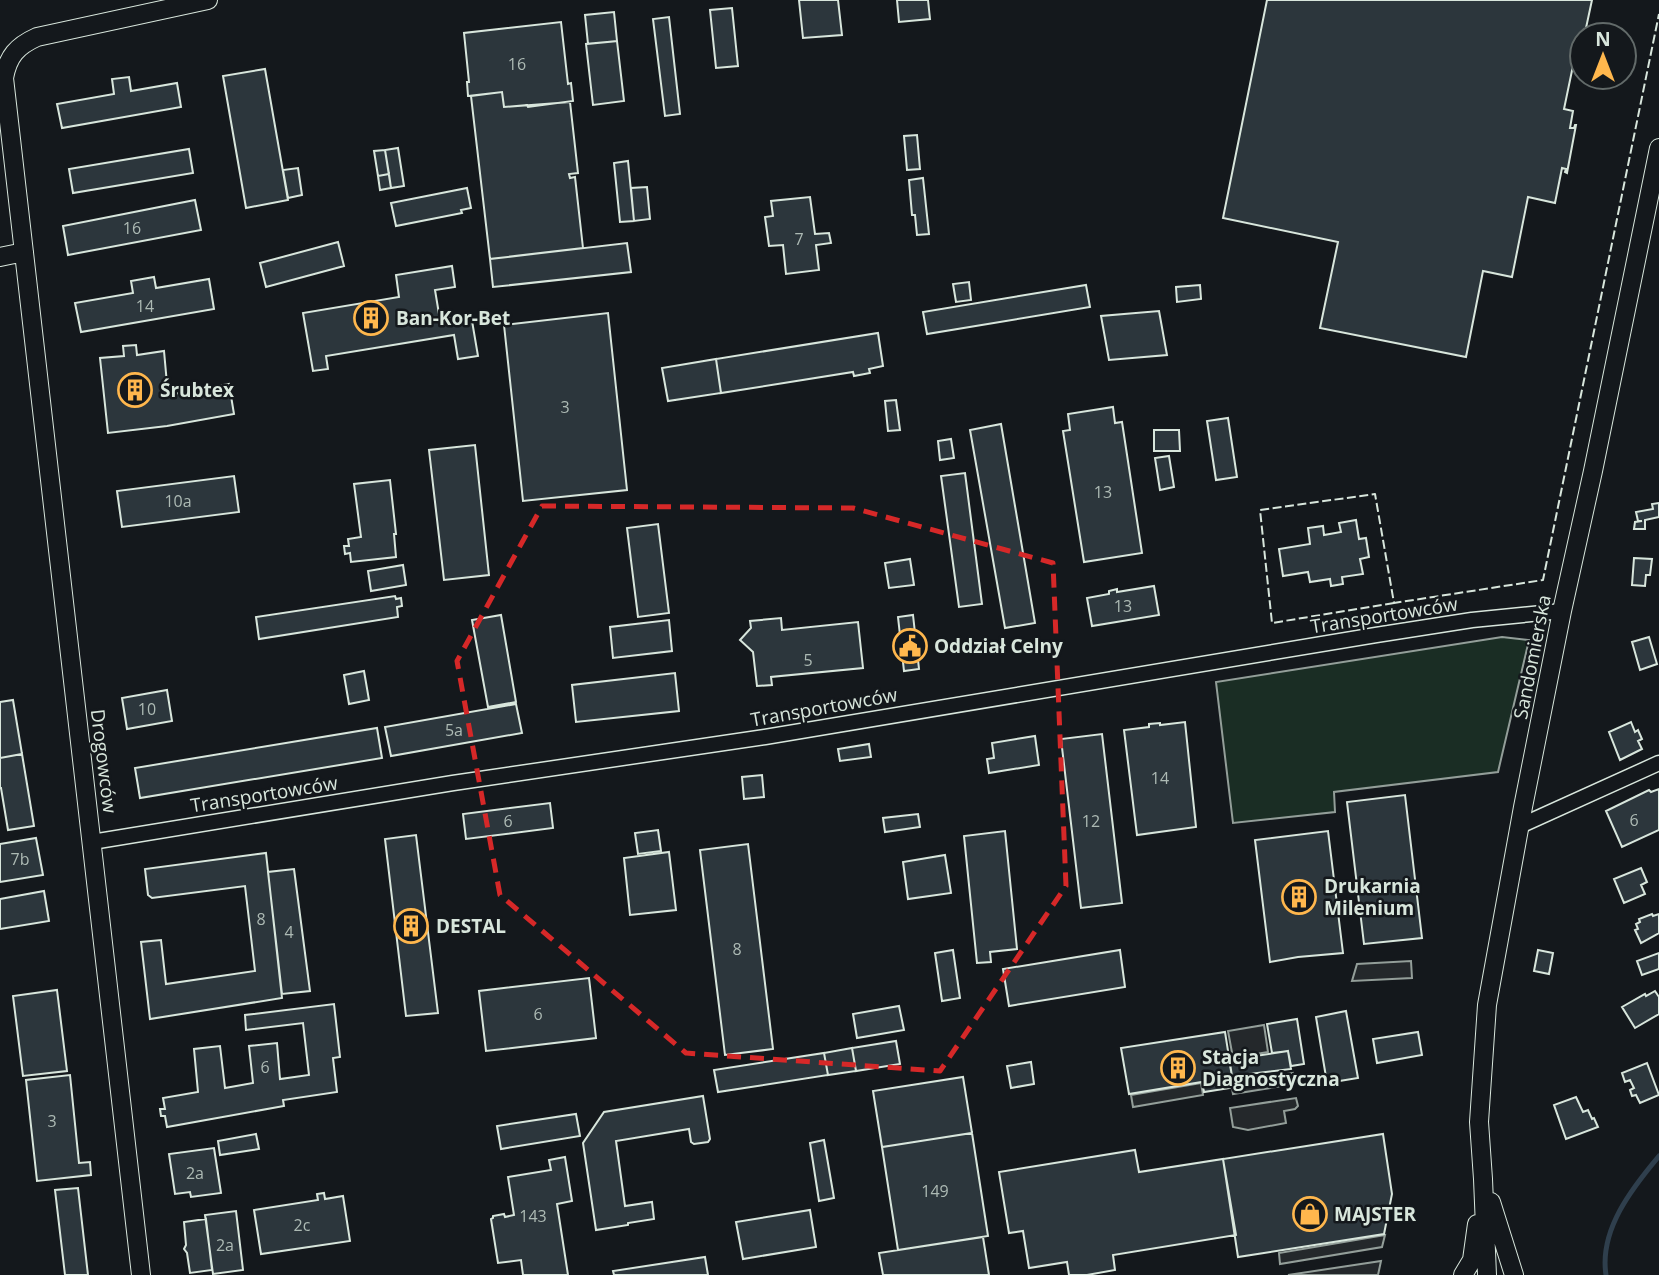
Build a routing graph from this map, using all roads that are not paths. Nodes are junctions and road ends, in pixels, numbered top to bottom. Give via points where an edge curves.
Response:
1 (208, 0) edge
2 (1659, 148) edge
3 (24, 252) junction
4 (0, 257) edge
5 (1562, 611) junction
6 (1659, 763) edge
7 (1520, 826) junction
8 (92, 842) junction
9 (1483, 1179) junction
10 (141, 1275) edge
11 (1463, 1275) edge
12 (1487, 1275) edge
13 (1514, 1275) edge

1 - 3 street, Drogowców via 37,37 13,54 4,78
2 - 5 street, Sandomierska
3 - 4 street
3 - 8 street, Drogowców
5 - 7 street, Sandomierska
5 - 8 street, Transportowców via 1344,640 765,737
6 - 7 street
7 - 9 street, Sandomierska via 1487,1005 1479,1122
8 - 10 street, Drogowców
9 - 11 street via 1472,1260
9 - 12 street
9 - 13 street

